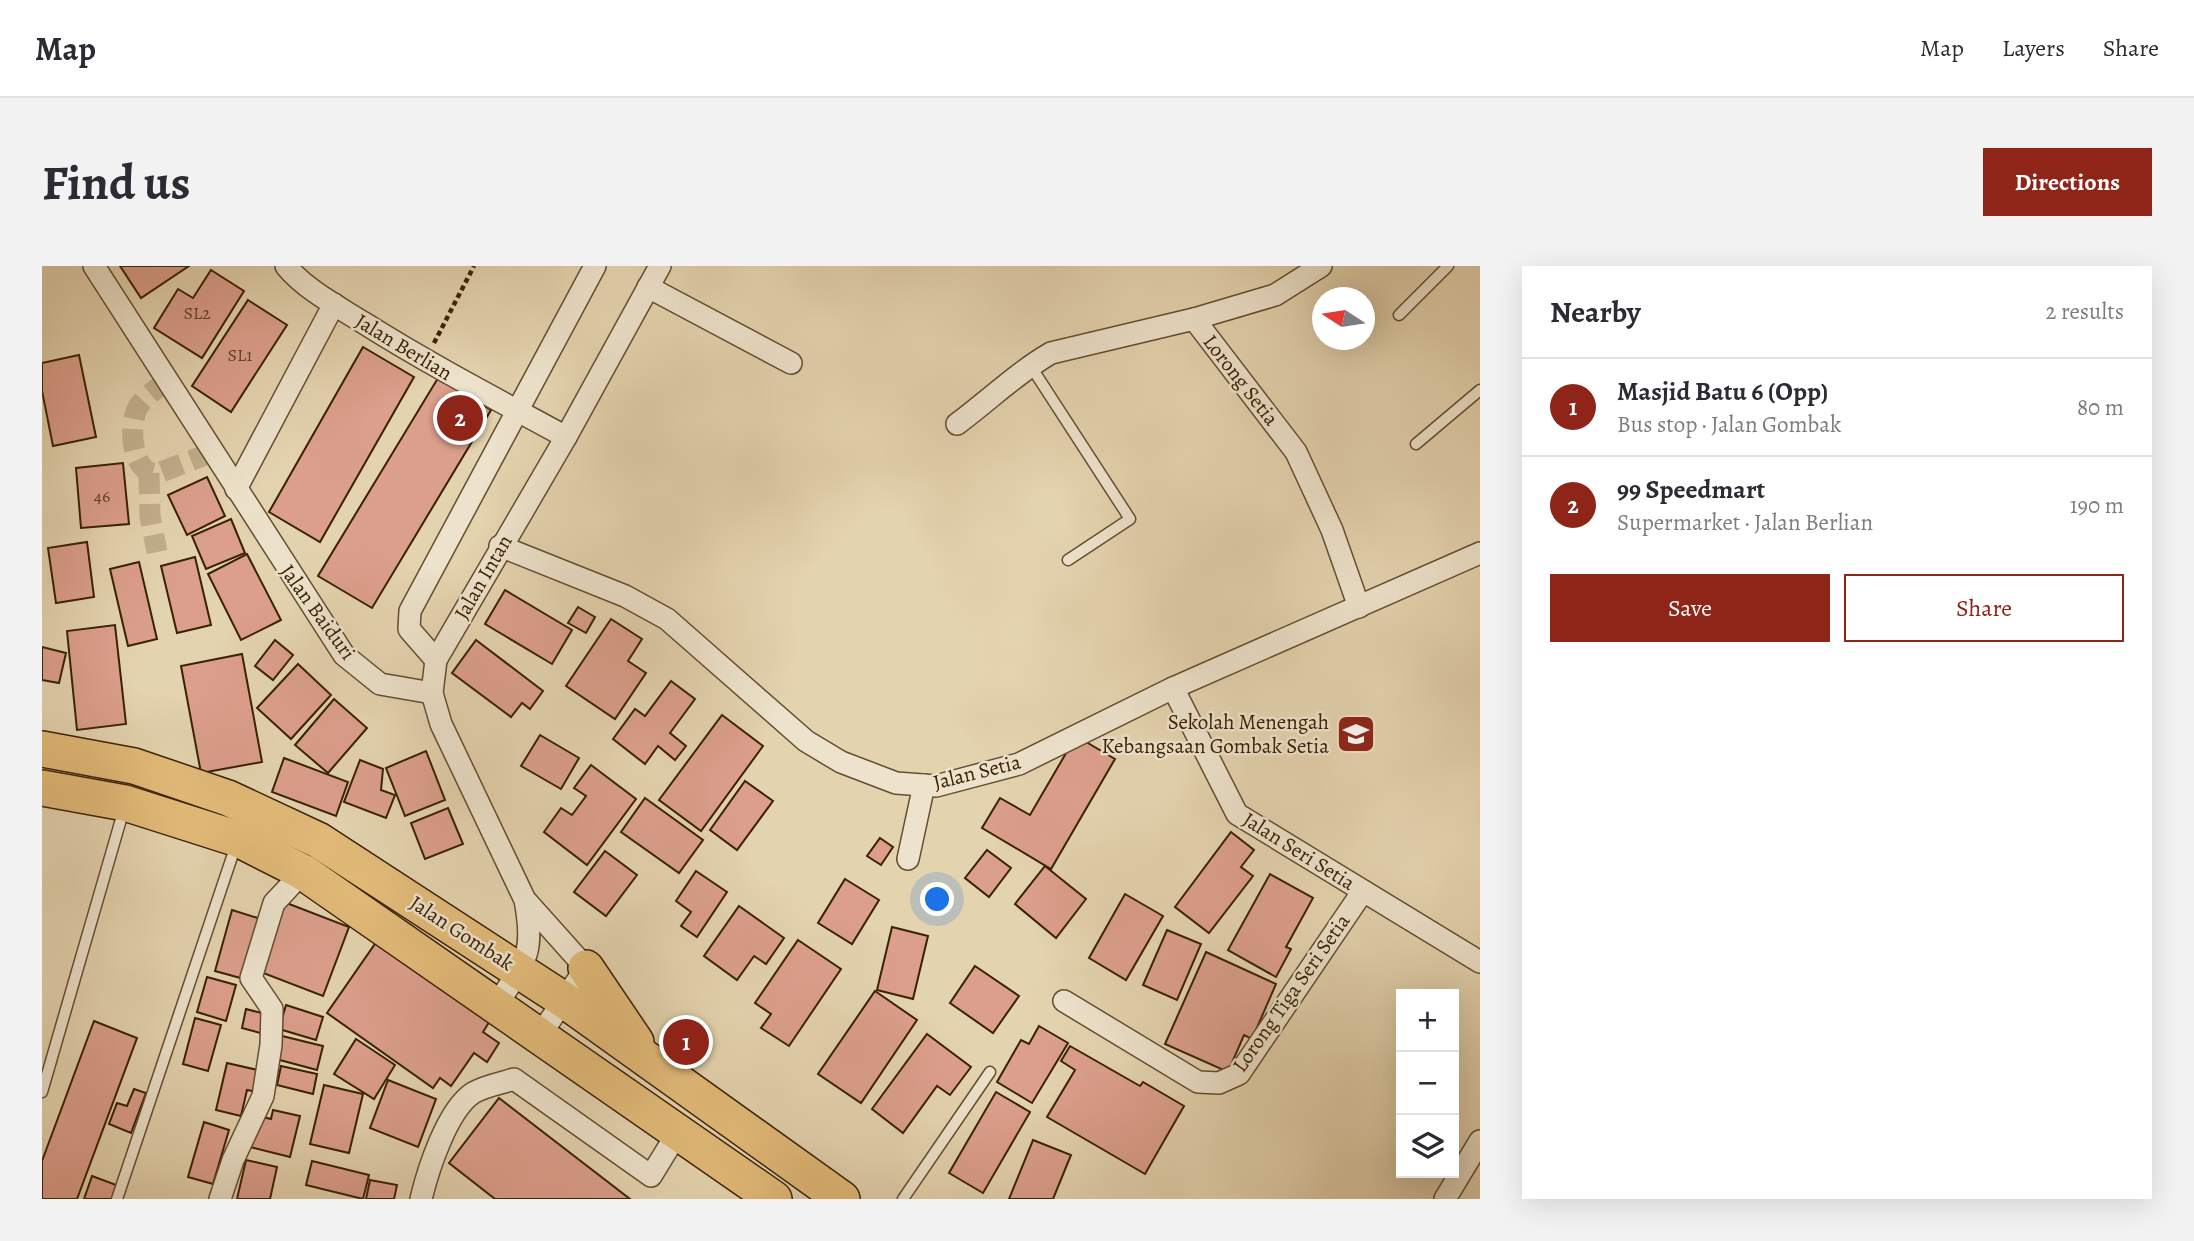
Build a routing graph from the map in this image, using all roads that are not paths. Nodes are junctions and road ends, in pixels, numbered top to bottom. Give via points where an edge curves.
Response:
1 (93, 266) edge
2 (286, 266) edge
3 (595, 266) edge
4 (660, 266) edge
5 (1321, 266) edge
6 (1448, 266) edge
7 (648, 287) junction
8 (334, 304) junction
9 (1399, 315) dead end
10 (1194, 319) junction
11 (791, 363) dead end
12 (1030, 365) junction
13 (1480, 390) edge
14 (518, 411) junction
15 (957, 424) dead end
16 (566, 437) junction
17 (1416, 444) dead end
18 (236, 489) junction
19 (500, 546) junction
20 (1480, 553) edge
21 (1068, 560) dead end
22 (1359, 607) junction
23 (436, 660) junction
24 (1173, 688) junction
25 (432, 693) junction
26 (42, 749) edge
27 (924, 785) junction
28 (42, 788) edge
29 (125, 803) junction
30 (238, 839) junction
31 (908, 859) dead end
32 (303, 872) junction
33 (1363, 891) junction
34 (525, 900) junction
35 (1480, 962) edge
36 (586, 968) junction
37 (520, 971) junction
38 (564, 1000) junction
39 (1064, 1001) dead end
40 (497, 1004) junction
41 (540, 1035) junction
42 (650, 1062) junction
43 (990, 1072) dead end
44 (42, 1092) edge
45 (678, 1132) junction
46 (1480, 1141) edge
47 (117, 1199) edge
48 (220, 1199) edge
49 (421, 1199) edge
50 (774, 1199) edge
51 (842, 1199) edge
52 (903, 1199) edge
53 (1445, 1199) edge

1 - 18 street, Jalan Baiduri
2 - 8 street, Jalan Berlian
3 - 14 street
4 - 7 street, Jalan Intan
5 - 10 street via 1275,295
6 - 9 lane
7 - 11 street
7 - 16 street, Jalan Intan
8 - 14 street, Jalan Berlian via 425,361
8 - 18 street
10 - 12 street, Lorong Setia via 1051,353
10 - 22 street, Lorong Setia via 1296,452 1332,530
12 - 15 street, Lorong Setia
12 - 21 lane via 1130,519
13 - 17 lane
14 - 16 street, Jalan Berlian
14 - 23 street via 410,611 410,629
16 - 19 street, Jalan Intan
18 - 25 street, Jalan Baiduri via 344,655 380,684
19 - 23 street, Jalan Intan
19 - 27 street, Jalan Setia via 625,596 667,619 806,741 841,762 897,783
20 - 22 street, Jalan Setia
22 - 24 street, Jalan Setia
23 - 25 street, Jalan Intan
24 - 27 street, Jalan Setia via 1019,764 936,786
24 - 33 street, Jalan Seri Setia via 1237,814
25 - 34 street, Jalan Intan via 441,723
26 - 37 main road, Jalan Gombak via 134,766 228,798 318,840
27 - 31 street
28 - 29 main road, Jalan Gombak
29 - 30 main road, Jalan Gombak
29 - 44 lane
30 - 32 main road, Jalan Gombak
30 - 47 lane
32 - 40 main road, Jalan Gombak
32 - 48 street via 274,904 251,978 272,1009 271,1045 263,1096
33 - 35 street, Jalan Seri Setia
33 - 39 street, Lorong Tiga Seri Setia via 1239,1074 1219,1083 1198,1082
34 - 36 street, Jalan Intan
34 - 37 street, Jalan Intan via 531,943
36 - 38 street
36 - 42 main road
37 - 38 main road, Jalan Gombak
37 - 40 street, Jalan Intan
38 - 41 street
38 - 42 main road, Jalan Gombak
40 - 41 main road, Jalan Gombak
41 - 45 main road, Jalan Gombak
42 - 51 main road, Jalan Gombak
43 - 52 lane
45 - 49 street via 651,1176 514,1079 473,1093 455,1111 426,1176
45 - 50 main road, Jalan Gombak
46 - 53 street

